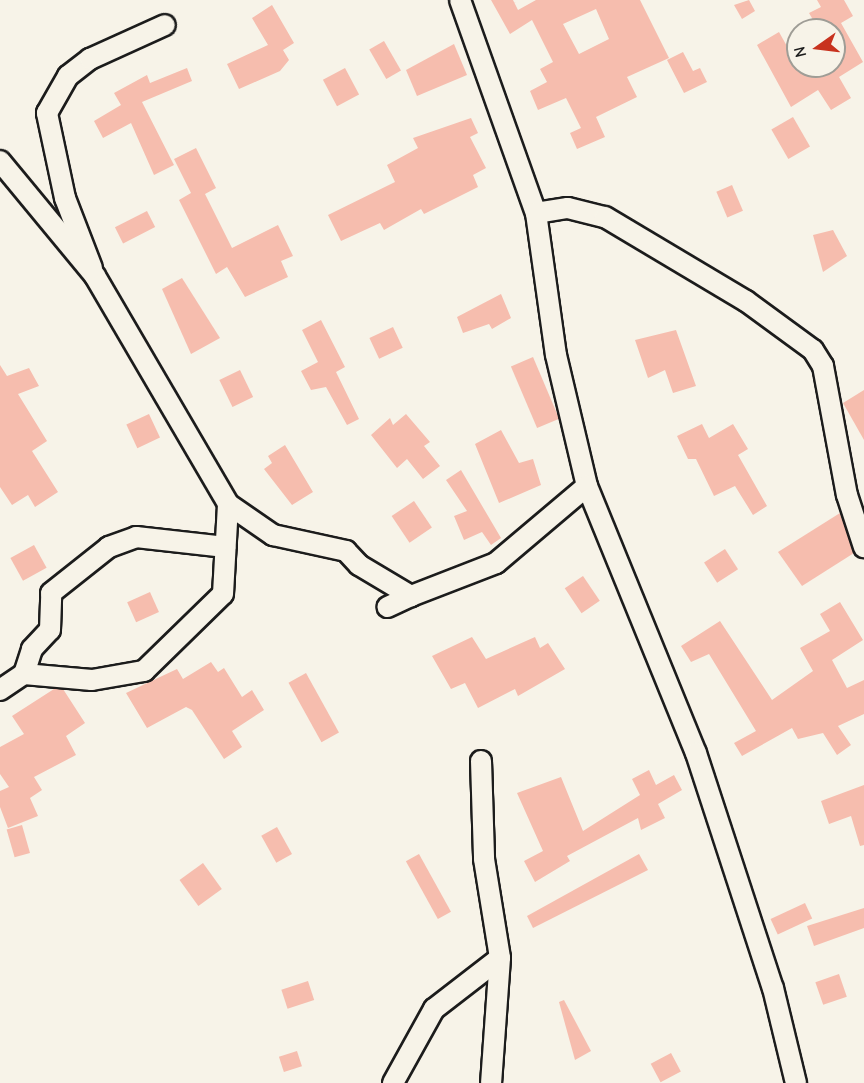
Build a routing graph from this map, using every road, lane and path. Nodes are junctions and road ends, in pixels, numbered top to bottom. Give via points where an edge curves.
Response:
1 (460, 0) edge
2 (165, 25) dead end
3 (0, 161) edge
4 (536, 213) junction
5 (95, 276) junction
6 (864, 484) edge
7 (587, 486) junction
8 (847, 495) junction
9 (228, 504) junction
10 (225, 547) junction
11 (864, 547) edge
12 (411, 596) junction
13 (387, 608) dead end
14 (24, 674) junction
15 (0, 690) edge
16 (481, 761) dead end
17 (500, 958) junction
18 (393, 1083) edge
19 (491, 1083) edge
20 (796, 1083) edge

1 - 4 street
2 - 5 street via 90,59 68,76 47,113 65,198
3 - 5 street
4 - 7 street via 556,355
4 - 8 street via 568,208 605,217 746,301 813,350 823,366
5 - 9 street
6 - 8 street
7 - 12 street via 496,563
7 - 20 street via 696,753 773,988
8 - 11 street
9 - 10 street
9 - 12 street via 273,535 346,551 359,565
10 - 14 street via 223,594 144,671 92,680
10 - 14 street via 136,537 109,547 51,593 50,630 32,649
12 - 13 street
14 - 15 street
16 - 17 street via 484,859
17 - 18 street via 435,1009
17 - 19 street

